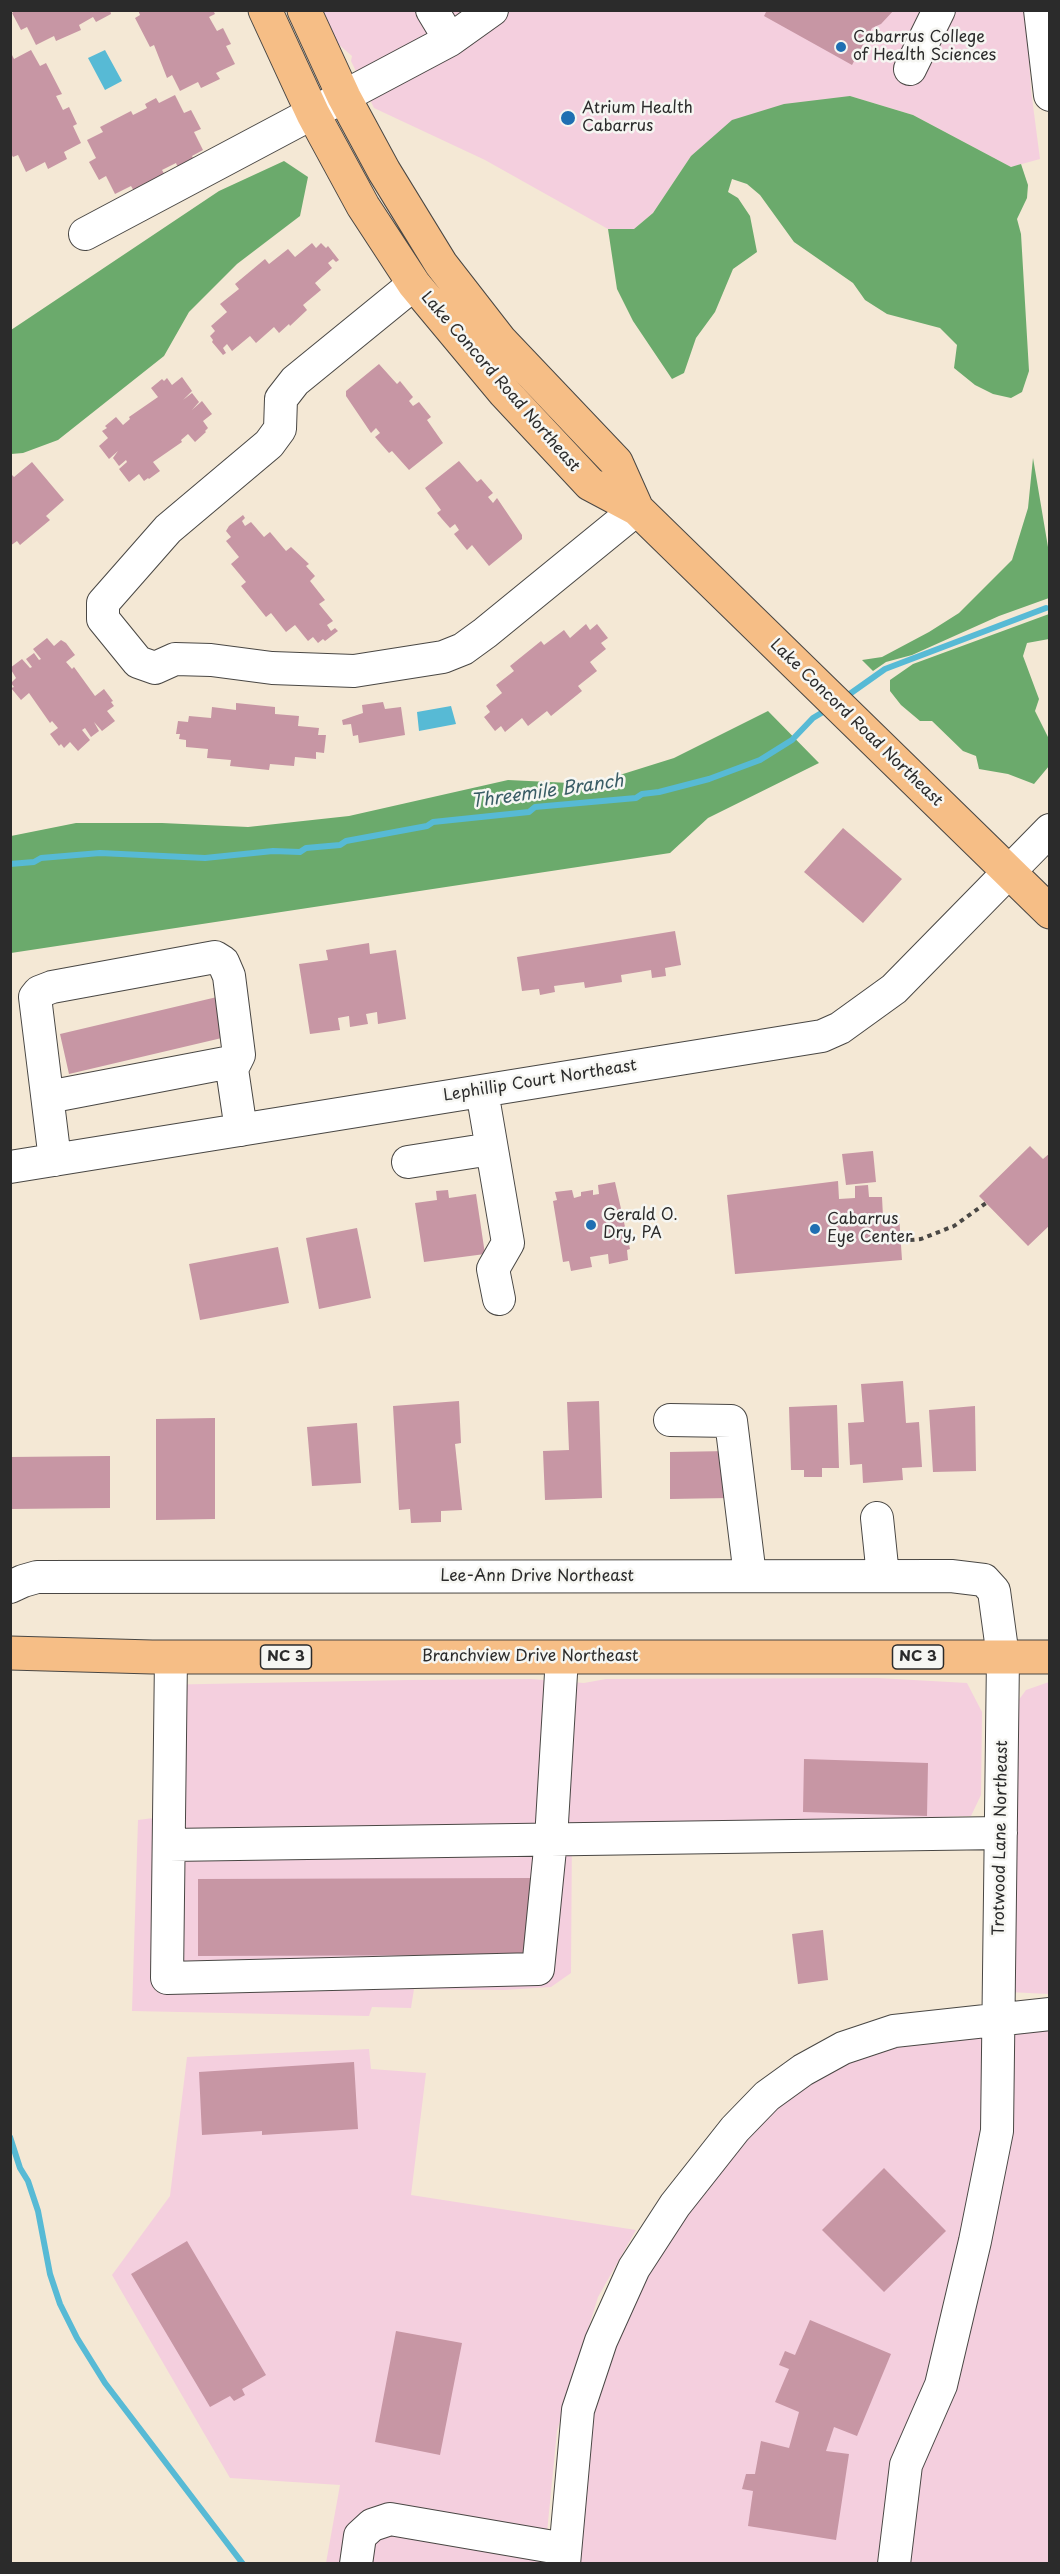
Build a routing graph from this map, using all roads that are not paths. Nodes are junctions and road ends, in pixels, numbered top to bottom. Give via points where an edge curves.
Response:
1 (265, 10) edge
2 (304, 10) edge
3 (432, 10) edge
4 (492, 10) edge
5 (939, 10) edge
6 (1040, 10) edge
7 (450, 40) junction
8 (910, 69) dead end
9 (1050, 95) edge
10 (344, 97) junction
11 (313, 114) junction
12 (85, 234) dead end
13 (414, 284) junction
14 (637, 509) junction
15 (1050, 830) edge
16 (1010, 873) junction
17 (1050, 912) edge
18 (236, 1061) junction
19 (482, 1091) junction
20 (48, 1097) junction
21 (241, 1130) junction
22 (491, 1149) junction
23 (56, 1160) junction
24 (408, 1162) dead end
25 (10, 1167) edge
26 (500, 1299) dead end
27 (670, 1420) dead end
28 (877, 1518) dead end
29 (750, 1576) junction
30 (883, 1576) junction
31 (10, 1587) edge
32 (10, 1653) edge
33 (171, 1656) junction
34 (562, 1657) junction
35 (1003, 1657) junction
36 (1050, 1657) edge
37 (1000, 1833) junction
38 (551, 1839) junction
39 (169, 1845) junction
40 (1050, 2014) edge
41 (998, 2018) junction
42 (564, 2556) edge
43 (356, 2564) edge
44 (894, 2564) edge

1 - 11 main road, Lake Concord Road Northeast
2 - 10 main road, Lake Concord Road Northeast
3 - 7 street
4 - 7 street
5 - 8 street
6 - 9 street
7 - 10 street
10 - 11 street
10 - 14 main road, Lake Concord Road Northeast via 441,264 500,340 616,462
11 - 12 street
11 - 13 main road, Lake Concord Road Northeast via 363,206
13 - 14 main road, Lake Concord Road Northeast via 504,392 590,484
13 - 14 street via 295,381 281,399 280,429 269,444 168,529 104,603 103,619 138,662 155,668 175,659 354,671 442,657 463,649 485,633
14 - 16 main road, Lake Concord Road Northeast
15 - 16 street, Lephillip Court Northeast
16 - 17 main road, Lake Concord Road Northeast
16 - 19 street, Lephillip Court Northeast via 894,989 840,1028 822,1036
18 - 20 street
18 - 20 street via 239,1054 229,976 223,962 215,957 52,987 35,997
18 - 21 street via 232,1069
19 - 21 street, Lephillip Court Northeast
19 - 22 street
20 - 23 street
21 - 23 street, Lephillip Court Northeast
22 - 24 street
22 - 26 street via 508,1244 493,1269
23 - 25 street, Lephillip Court Northeast
27 - 29 street via 731,1421
28 - 30 street
29 - 30 street, Lee-Ann Drive Northeast
29 - 31 street, Lee-Ann Drive Northeast via 37,1578
30 - 35 street, Lee-Ann Drive Northeast via 984,1580 994,1591
32 - 33 main road, Branchview Drive Northeast / NC 3
33 - 34 main road, Branchview Drive Northeast / NC 3
33 - 39 street
34 - 35 main road, Branchview Drive Northeast / NC 3
34 - 38 street
35 - 36 main road, Branchview Drive Northeast / NC 3
35 - 37 street, Trotwood Lane Northeast
37 - 38 street
37 - 41 street, Trotwood Lane Northeast
38 - 39 street
38 - 39 street via 538,1968 167,1978
40 - 41 street
41 - 42 street via 894,2031 843,2048 803,2070 767,2097 735,2129 675,2205 634,2268 601,2341 578,2410
41 - 44 street, Trotwood Lane Northeast via 997,2131 941,2385 906,2465
42 - 43 street via 390,2519 372,2525 360,2536

